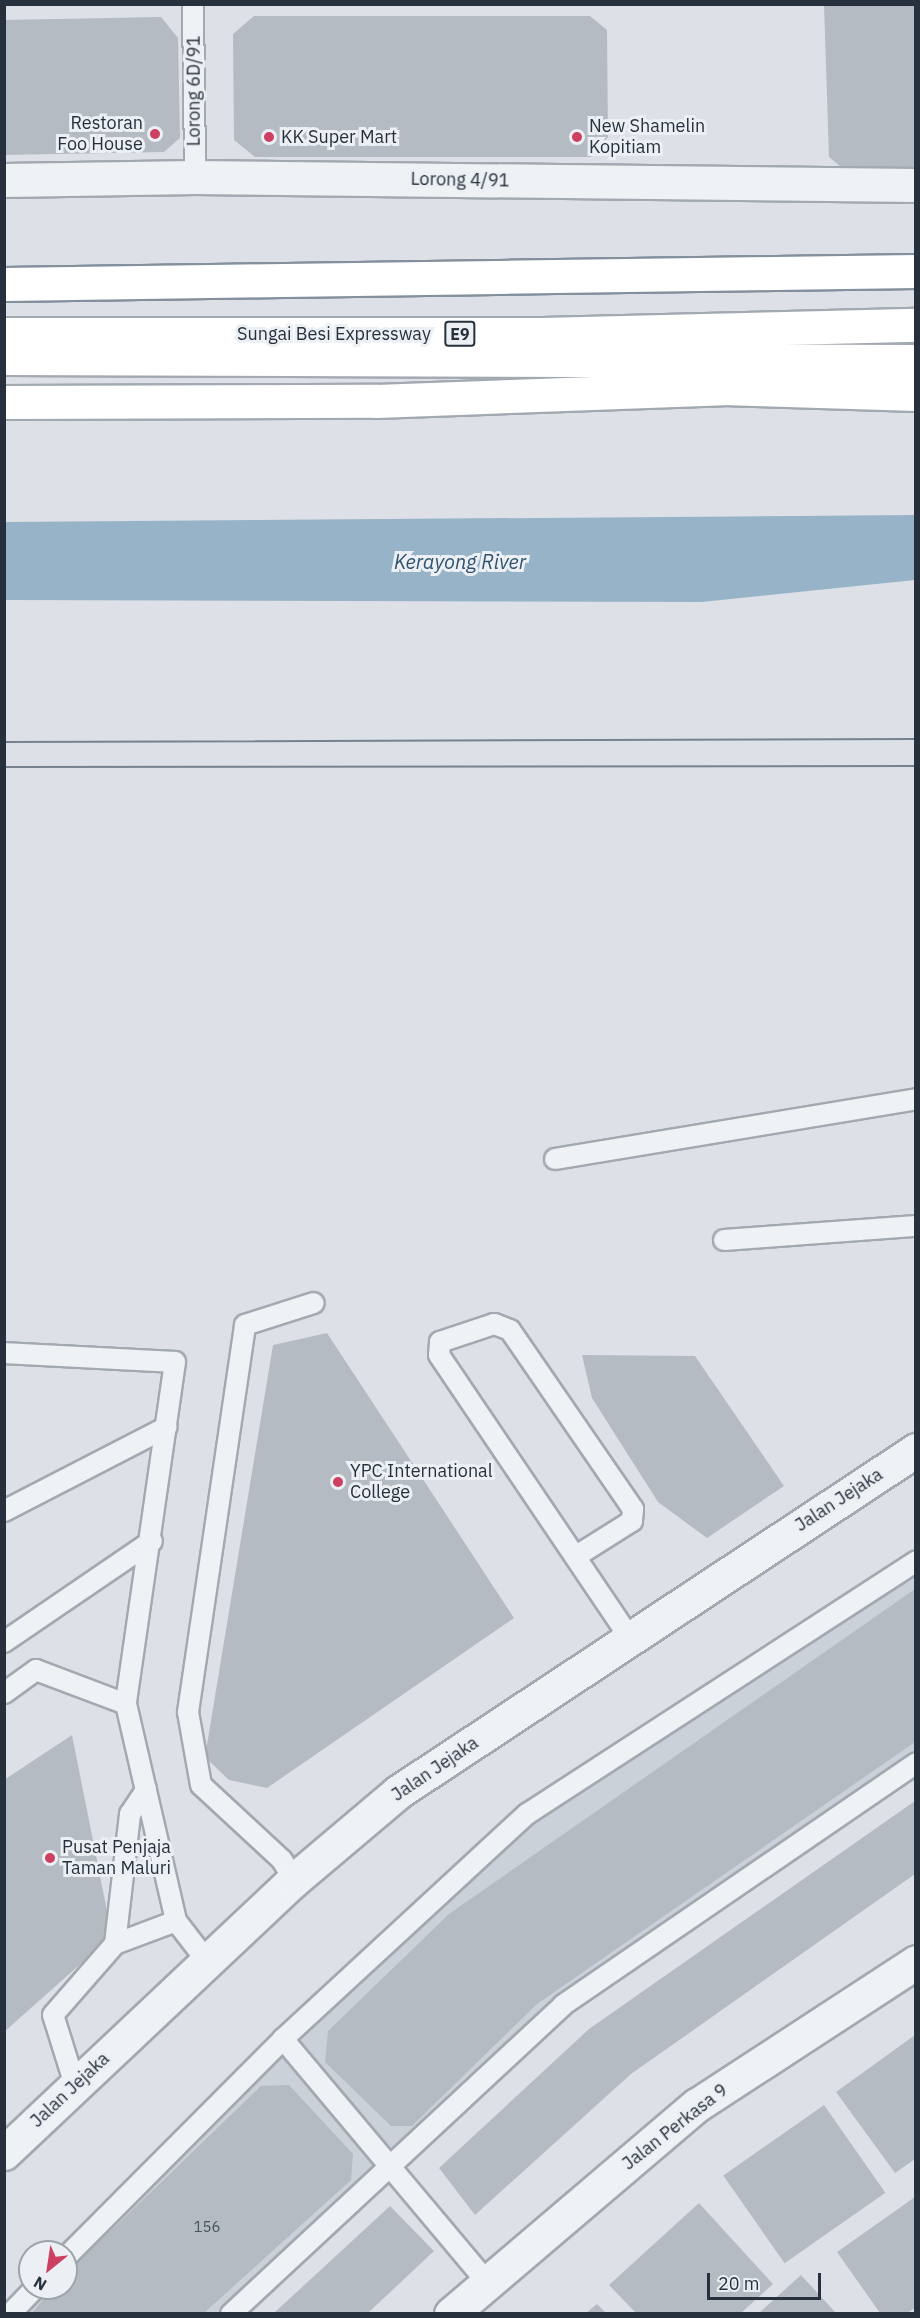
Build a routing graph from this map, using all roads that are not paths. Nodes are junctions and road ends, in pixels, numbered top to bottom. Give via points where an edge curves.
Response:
1 (193, 4) edge
2 (195, 177) junction
3 (4, 180) edge
4 (915, 185) edge
5 (909, 276) edge
6 (4, 278) edge
7 (4, 284) edge
8 (915, 325) edge
9 (4, 334) edge
10 (4, 358) edge
11 (915, 361) edge
12 (915, 394) edge
13 (4, 402) edge
14 (915, 1099) edge
15 (555, 1159) dead end
16 (915, 1226) edge
17 (724, 1240) dead end
18 (314, 1303) dead end
19 (4, 1353) edge
20 (167, 1427) junction
21 (915, 1450) edge
22 (4, 1511) edge
23 (152, 1541) junction
24 (578, 1555) junction
25 (915, 1561) edge
26 (630, 1638) junction
27 (4, 1642) edge
28 (4, 1693) edge
29 (126, 1704) junction
30 (915, 1763) edge
31 (146, 1790) junction
32 (294, 1880) junction
33 (176, 1921) junction
34 (115, 1944) junction
35 (207, 1961) junction
36 (915, 1962) edge
37 (283, 2038) junction
38 (75, 2085) junction
39 (6, 2146) edge
40 (391, 2167) junction
41 (78, 2245) edge
42 (486, 2281) junction
43 (23, 2300) edge
44 (10, 2313) edge
45 (231, 2313) edge
46 (451, 2313) edge

1 - 2 lane, Lorong 6D/91
2 - 3 street, Lorong 4/91
2 - 4 street, Lorong 4/91
5 - 6 highway
5 - 7 highway, bridge
8 - 9 highway, Sungai Besi Expressway / E9 via 542,334
10 - 11 highway, E9
12 - 13 highway via 723,388 376,401
14 - 15 lane
16 - 17 lane
18 - 32 lane via 245,1325 188,1712 201,1785 282,1860
19 - 20 lane via 175,1362
20 - 22 lane
20 - 23 lane
21 - 26 street, Jalan Jejaka
23 - 27 lane
23 - 29 lane
24 - 24 lane via 632,1521 633,1509 510,1330 494,1324 440,1342 439,1355
24 - 26 lane
25 - 37 lane via 527,1814
26 - 32 street, Jalan Jejaka via 398,1792
28 - 29 lane via 36,1670
29 - 31 lane
30 - 40 lane via 562,2005
31 - 33 lane
31 - 34 lane via 130,1814
32 - 35 street, Jalan Jejaka
33 - 34 lane
33 - 35 lane
34 - 38 lane via 53,2015
35 - 38 street, Jalan Jejaka
36 - 42 street, Jalan Perkasa 9 via 697,2105
37 - 40 lane
37 - 41 lane
38 - 39 street, Jalan Jejaka
40 - 42 lane
40 - 45 lane
42 - 46 street, Jalan Perkasa 9
43 - 44 lane

